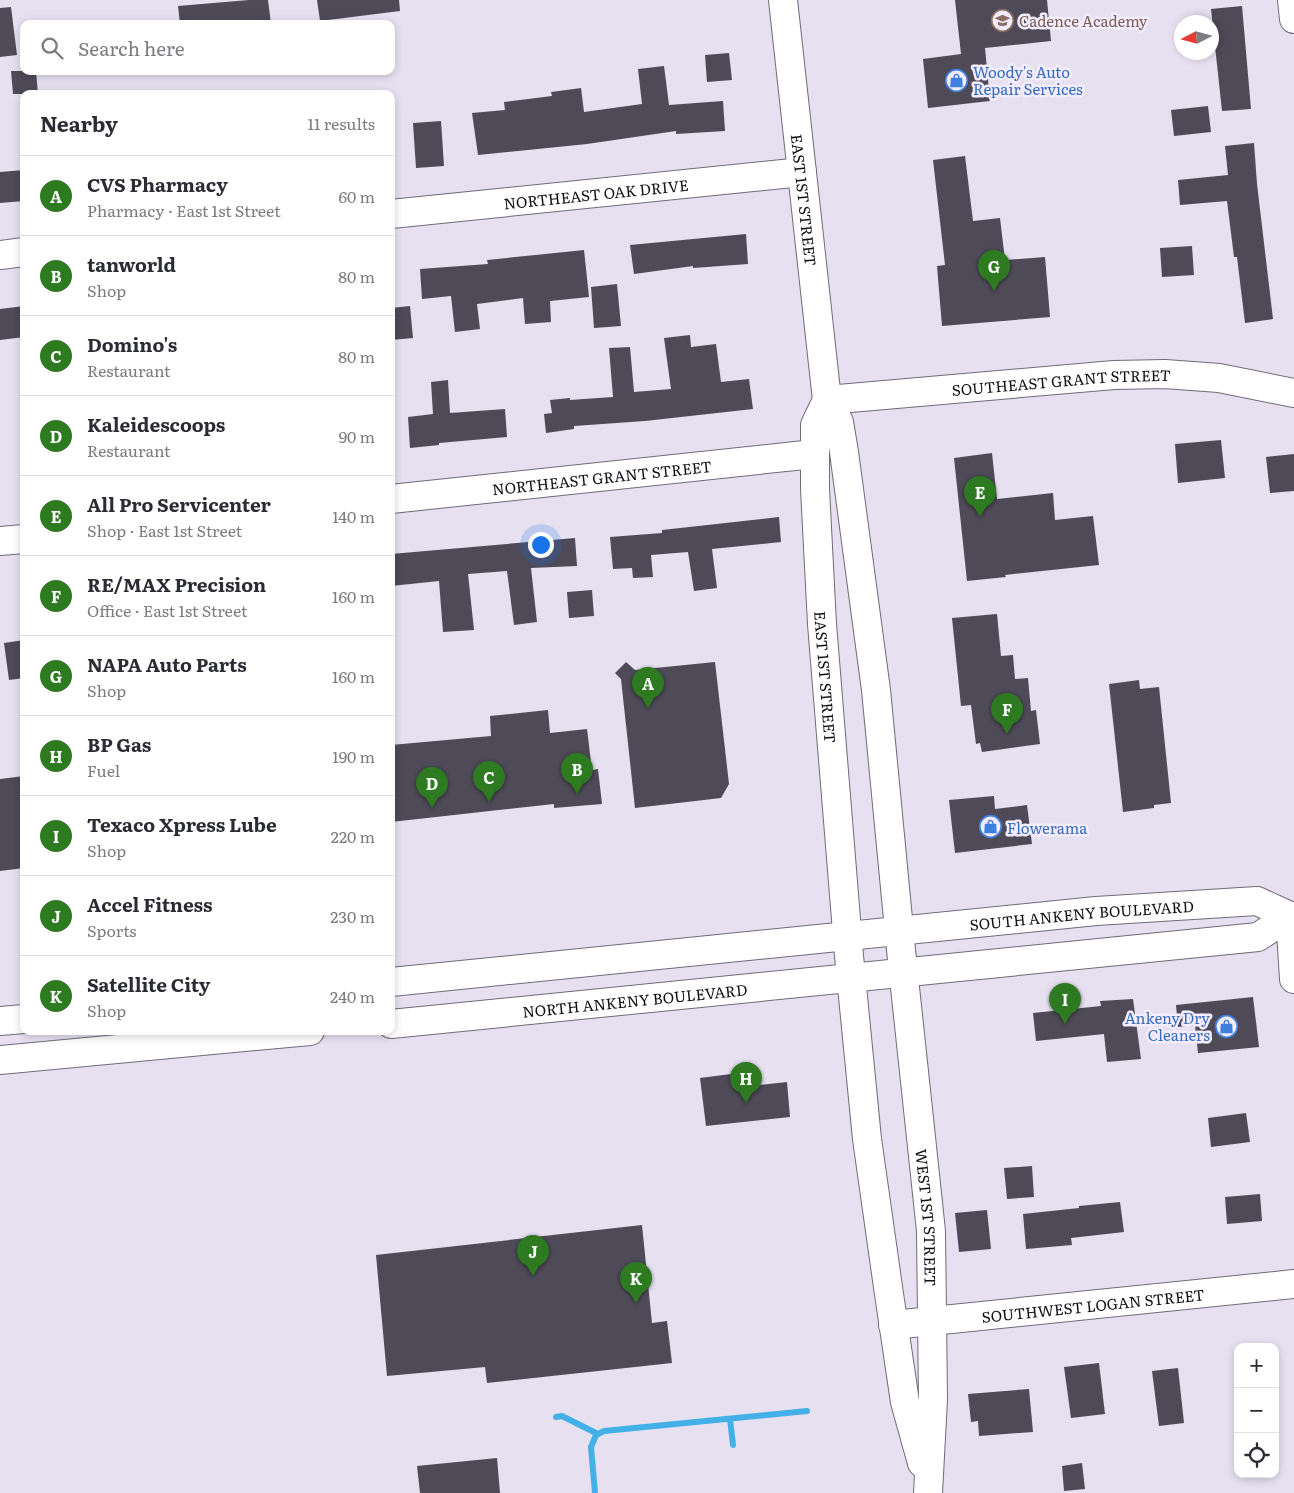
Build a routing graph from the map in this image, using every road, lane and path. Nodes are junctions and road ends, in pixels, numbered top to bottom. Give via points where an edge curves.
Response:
1 (784, 0) edge
2 (1292, 0) edge
3 (1294, 19) edge
4 (802, 172) junction
5 (395, 214) edge
6 (20, 252) edge
7 (0, 255) edge
8 (1294, 393) edge
9 (827, 400) junction
10 (814, 454) junction
11 (395, 499) edge
12 (20, 539) edge
13 (0, 541) edge
14 (1292, 916) edge
15 (854, 951) junction
16 (895, 957) junction
17 (1294, 978) edge
18 (395, 982) edge
19 (20, 1019) edge
20 (0, 1021) edge
21 (395, 1023) edge
22 (267, 1035) edge
23 (0, 1060) edge
24 (1294, 1284) edge
25 (932, 1321) junction
26 (893, 1325) junction
27 (928, 1488) edge

1 - 4 main road, EAST 1ST STREET
2 - 3 main road
4 - 5 main road, NORTHEAST OAK DRIVE
4 - 9 main road, EAST 1ST STREET
6 - 7 main road
8 - 9 main road, SOUTHEAST GRANT STREET via 1219,378 1165,374 1114,375
9 - 10 main road, EAST 1ST STREET via 815,425
9 - 16 main road, EAST 1ST STREET via 839,422 876,690
10 - 11 main road, NORTHEAST GRANT STREET
10 - 15 main road, EAST 1ST STREET via 822,624
12 - 13 main road
14 - 16 main road, SOUTH ANKENY BOULEVARD via 1258,937
14 - 16 main road, SOUTH ANKENY BOULEVARD via 1257,901 1096,911
14 - 17 main road
15 - 16 main road, NORTH ANKENY BOULEVARD
15 - 16 main road, SOUTH ANKENY BOULEVARD
15 - 18 main road, NORTH ANKENY BOULEVARD
15 - 21 main road, NORTH ANKENY BOULEVARD
15 - 26 main road, WEST 1ST STREET via 867,1139
16 - 25 main road, WEST 1ST STREET via 931,1231
19 - 20 main road
22 - 23 main road
24 - 25 main road, SOUTHWEST LOGAN STREET
25 - 26 main road, SOUTHWEST LOGAN STREET
25 - 27 main road, WEST 1ST STREET via 933,1400
26 - 27 main road, WEST 1ST STREET via 905,1402

